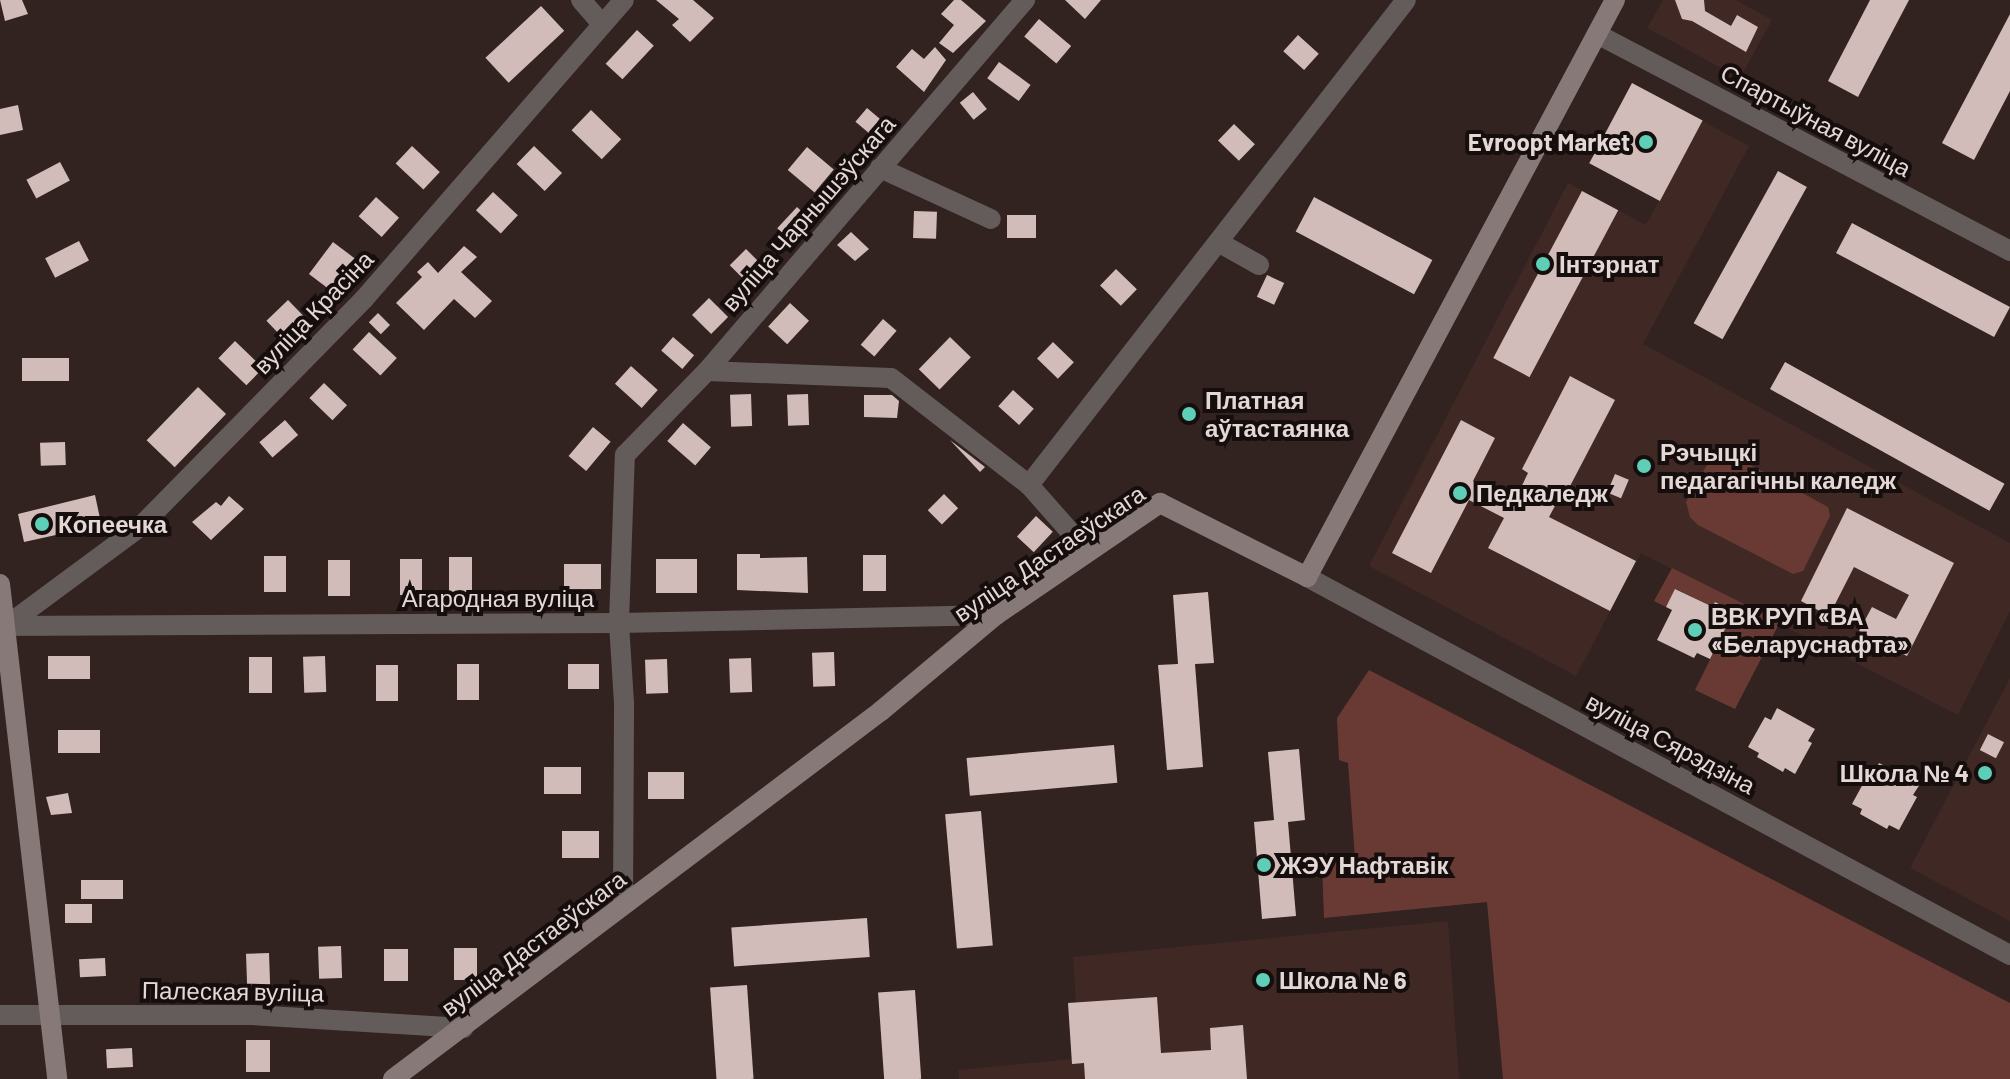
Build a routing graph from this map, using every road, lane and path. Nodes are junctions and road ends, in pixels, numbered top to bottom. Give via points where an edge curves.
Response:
1 (581, 0) edge
2 (624, 0) edge
3 (1025, 0) edge
4 (1406, 0) edge
5 (1615, 0) edge
6 (602, 24) junction
7 (1597, 34) junction
8 (880, 168) junction
9 (991, 219) dead end
10 (1218, 242) junction
11 (2010, 251) edge
12 (1259, 265) dead end
13 (707, 371) junction
14 (1029, 485) junction
15 (1088, 552) junction
16 (1307, 577) junction
17 (0, 584) edge
18 (996, 615) junction
19 (619, 623) junction
20 (3, 626) edge
21 (623, 905) junction
22 (2010, 955) edge
23 (0, 1015) edge
24 (48, 1015) junction
25 (464, 1028) junction
26 (57, 1079) edge
27 (393, 1079) edge

1 - 6 street
2 - 6 street, вуліца Красіна
3 - 8 street, вуліца Чарнышэўскага
4 - 10 street
5 - 7 street
6 - 20 street, вуліца Красіна via 364,299 140,527
7 - 11 street, Спартыўная вуліца
7 - 16 street
8 - 9 street
8 - 13 street, вуліца Чарнышэўскага
10 - 12 street
10 - 14 street
13 - 14 street via 891,378
13 - 19 street, вуліца Чарнышэўскага via 625,455
14 - 15 street
15 - 16 street, вуліца Дастаеўскага via 1160,503
15 - 18 street, вуліца Дастаеўскага
16 - 22 street, вуліца Сярэдзіна
17 - 20 street
18 - 19 street, Агародная вуліца
18 - 21 street, вуліца Дастаеўскага via 881,711
19 - 20 street, Агародная вуліца
19 - 21 street
20 - 24 street
21 - 25 street, вуліца Дастаеўскага
23 - 24 street, Палеская вуліца
24 - 25 street, Палеская вуліца via 252,1015
24 - 26 street
25 - 27 street, вуліца Дастаеўскага

